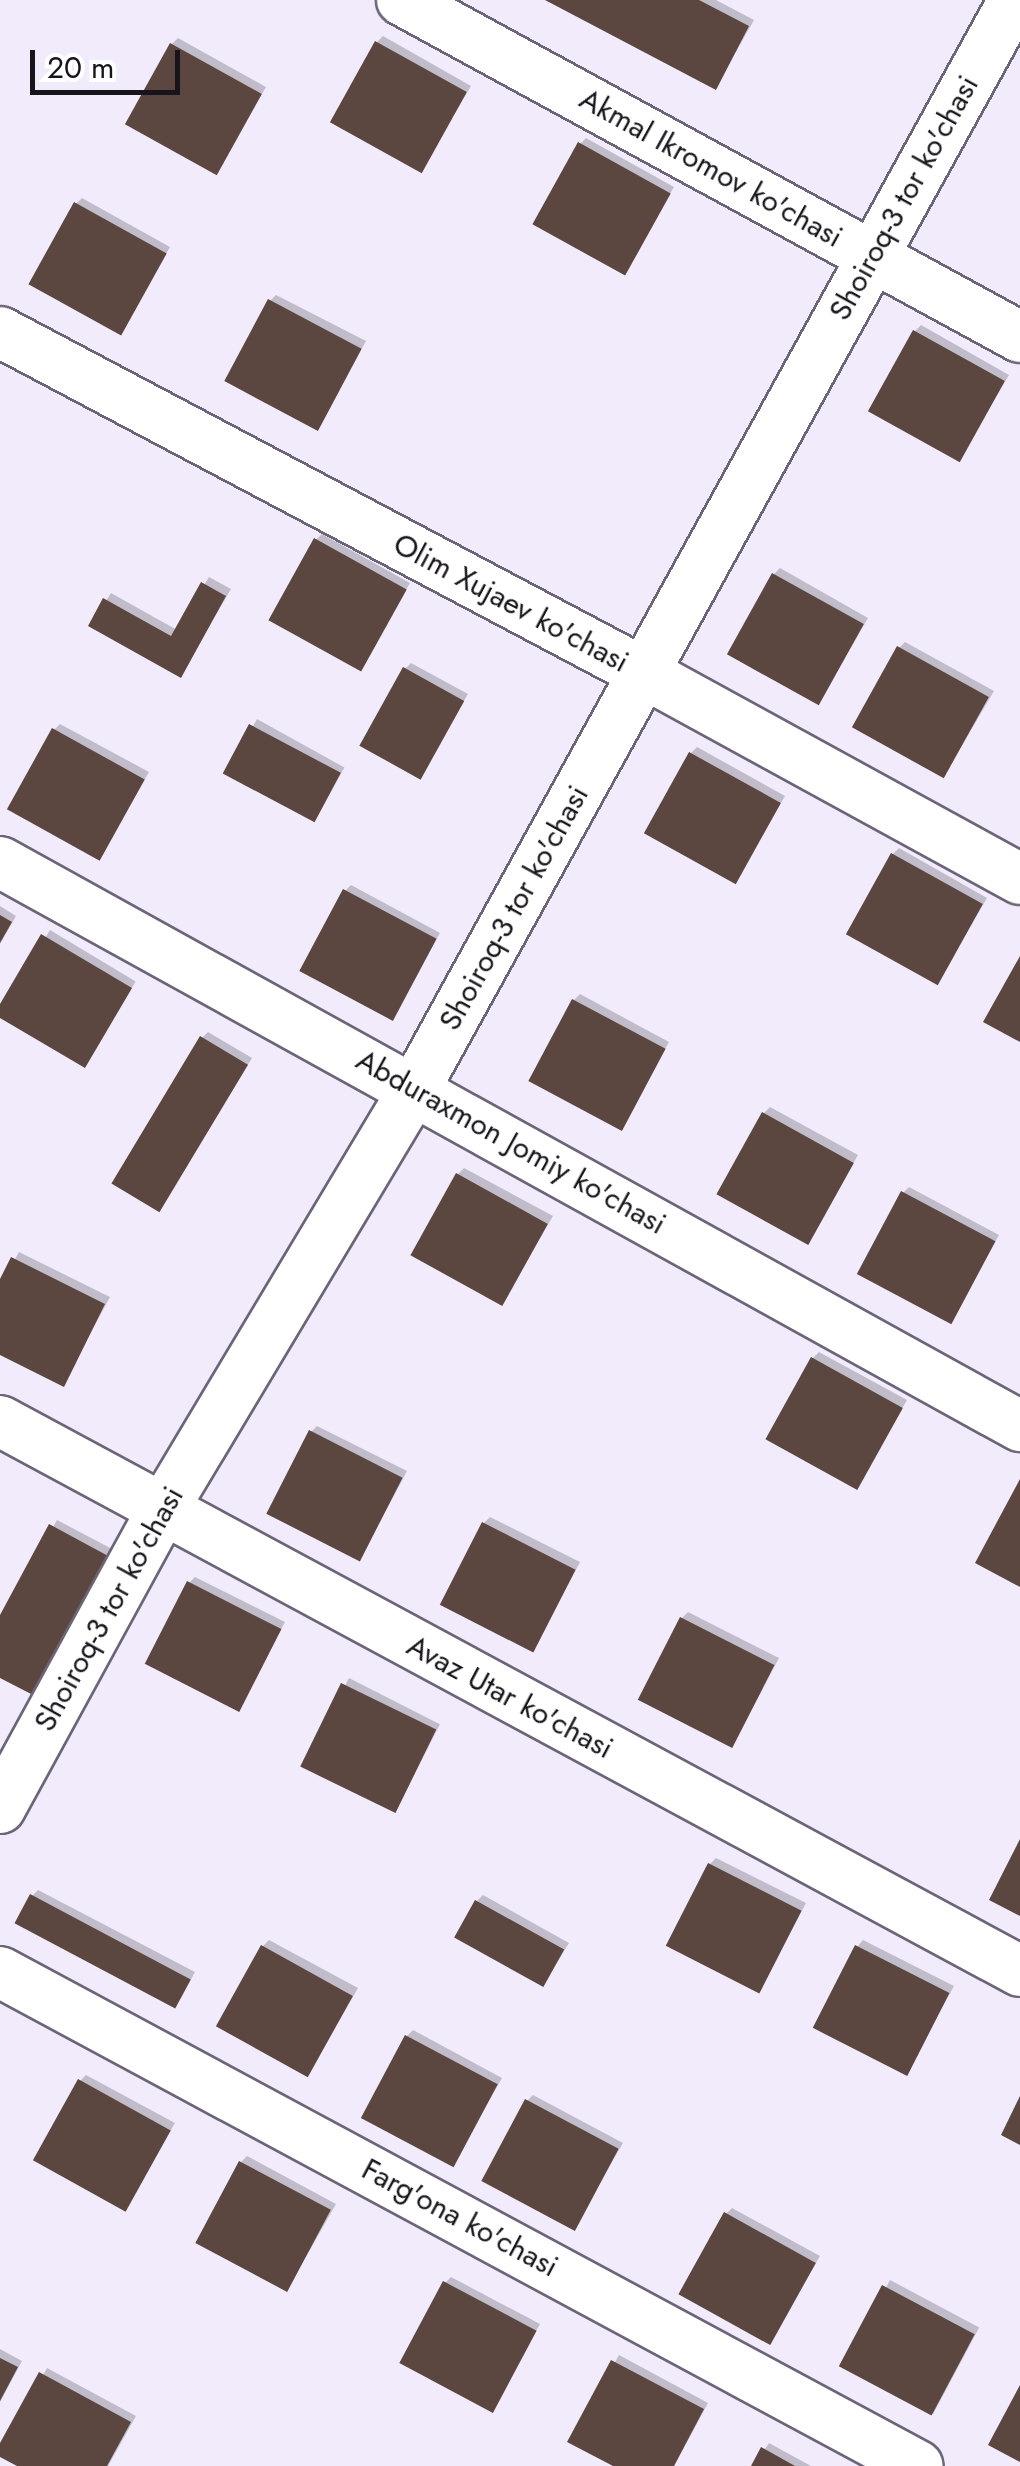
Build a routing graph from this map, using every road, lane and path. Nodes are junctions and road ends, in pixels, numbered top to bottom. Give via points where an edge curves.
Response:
1 (402, 0) edge
2 (1014, 0) edge
3 (871, 256) junction
4 (0, 332) edge
5 (1020, 336) edge
6 (644, 673) junction
7 (0, 862) edge
8 (1020, 878) edge
9 (415, 1088) junction
10 (0, 1421) edge
11 (1020, 1426) edge
12 (163, 1510) junction
13 (0, 1808) edge
14 (0, 1972) edge
15 (1020, 1972) edge
16 (918, 2466) edge

1 - 3 street, Akmal Ikromov ko'chasi
2 - 3 street, Shoiroq-3 tor ko'chasi
3 - 5 street, Akmal Ikromov ko'chasi
3 - 6 street, Shoiroq-3 tor ko'chasi
4 - 6 street, Olim Xujaev ko'chasi
6 - 8 street, Olim Xujaev ko'chasi
6 - 9 street, Shoiroq-3 tor ko'chasi
7 - 9 street, Abduraxmon Jomiy ko'chasi
9 - 11 street, Abduraxmon Jomiy ko'chasi
9 - 12 street, Shoiroq-3 tor ko'chasi
10 - 12 street, Avaz Utar ko'chasi
12 - 13 street, Shoiroq-3 tor ko'chasi
12 - 15 street, Avaz Utar ko'chasi
14 - 16 street, Farg'ona ko'chasi

